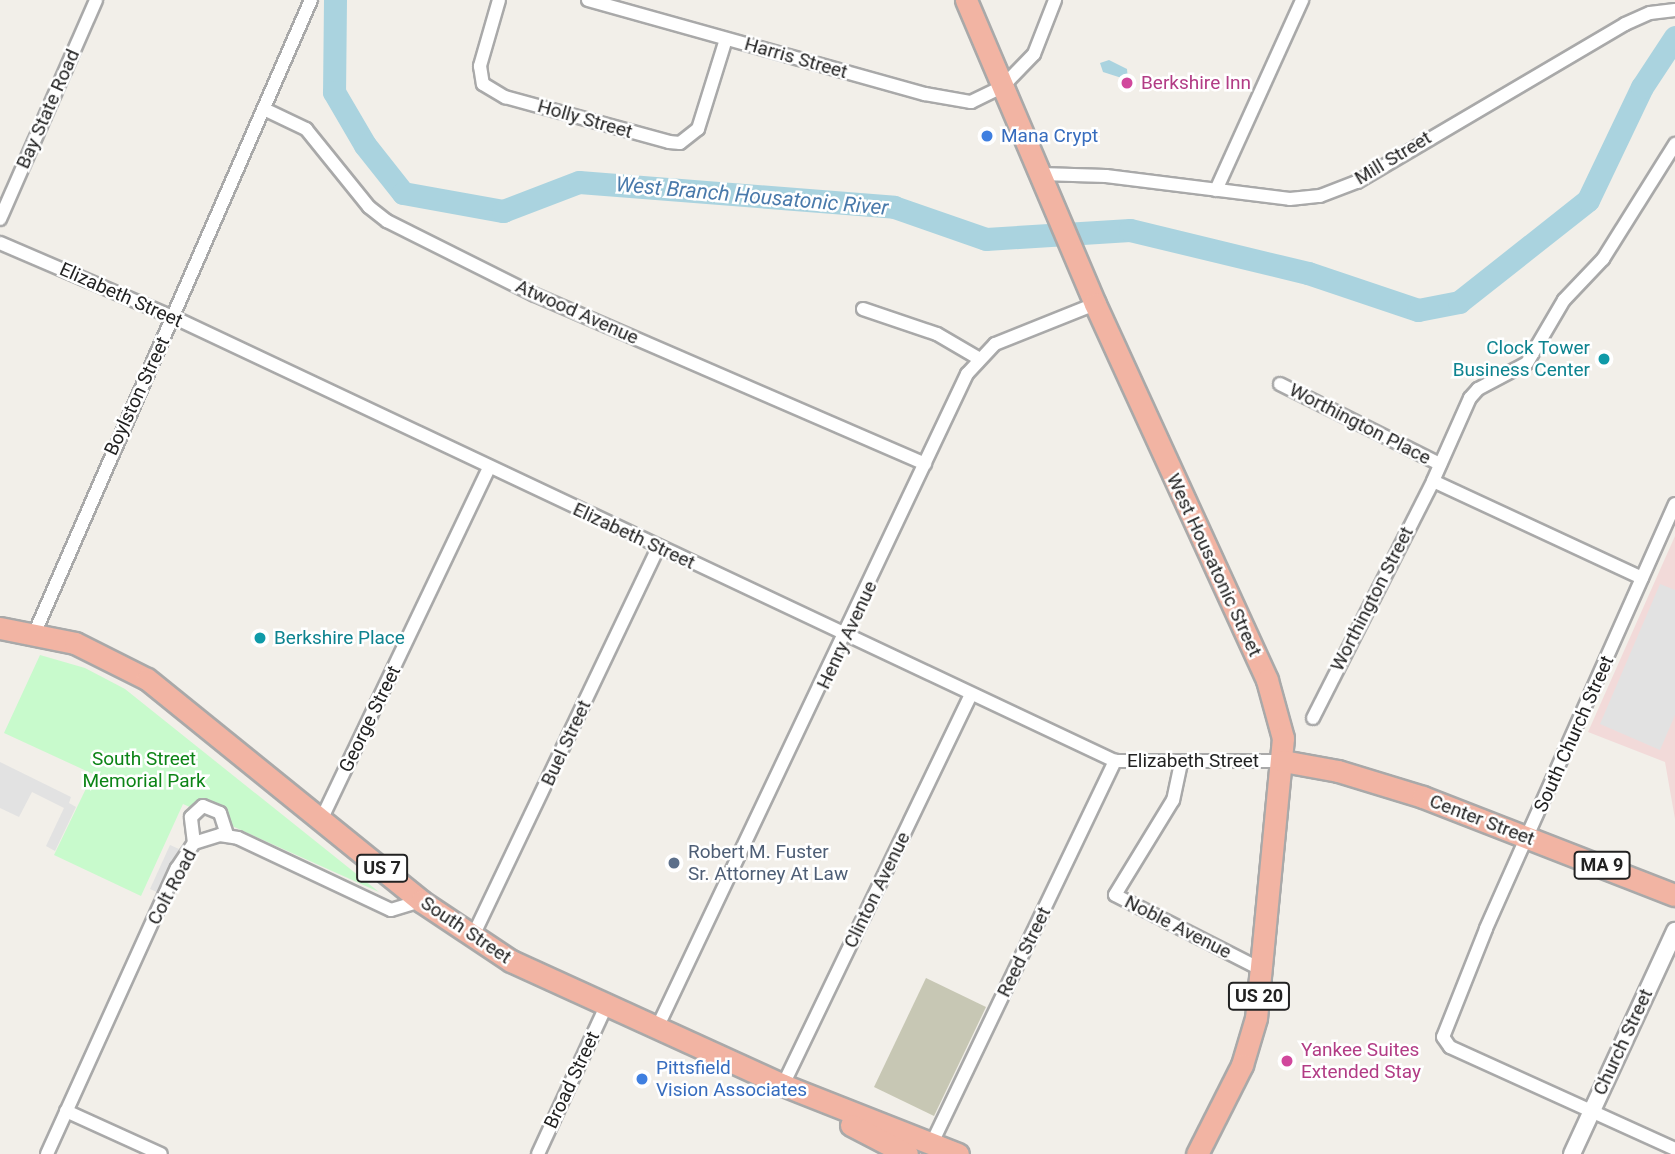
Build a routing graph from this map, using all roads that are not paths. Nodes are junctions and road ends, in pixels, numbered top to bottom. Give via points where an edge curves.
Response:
1 (96, 0) edge
2 (499, 0) edge
3 (588, 0) edge
4 (967, 0) edge
5 (1055, 0) edge
6 (1302, 0) edge
7 (309, 3) edge
8 (1649, 6) edge
9 (1673, 10) edge
10 (726, 38) junction
11 (1003, 87) junction
12 (264, 109) junction
13 (1675, 144) edge
14 (1044, 182) junction
15 (1216, 190) junction
16 (0, 219) edge
17 (0, 243) edge
18 (1095, 303) junction
19 (863, 309) dead end
20 (173, 317) junction
21 (978, 358) junction
22 (1280, 384) dead end
23 (925, 464) junction
24 (1440, 464) junction
25 (489, 468) junction
26 (1433, 481) junction
27 (1675, 504) edge
28 (658, 548) junction
29 (1642, 578) junction
30 (0, 628) edge
31 (34, 632) junction
32 (847, 636) junction
33 (971, 695) junction
34 (1313, 718) dead end
35 (1115, 761) junction
36 (1283, 761) junction
37 (1181, 763) junction
38 (322, 818) junction
39 (227, 835) junction
40 (1528, 838) junction
41 (194, 843) junction
42 (1675, 895) edge
43 (421, 901) junction
44 (1675, 931) edge
45 (472, 938) junction
46 (1262, 970) junction
47 (607, 1006) junction
48 (657, 1028) junction
49 (783, 1085) junction
50 (1593, 1109) junction
51 (66, 1111) junction
52 (932, 1143) junction
53 (1675, 1149) edge
54 (47, 1154) edge
55 (161, 1154) edge
56 (538, 1154) edge
57 (907, 1154) edge
58 (958, 1154) edge
59 (1197, 1154) edge
60 (1572, 1154) edge

1 - 16 street, Bay State Road
2 - 10 street, Holly Street via 480,66 483,84 491,91 680,143 692,137 699,124
3 - 10 street, Harris Street
4 - 11 highway, West Housatonic Street / US 20
5 - 11 street via 1034,54
6 - 15 street
7 - 12 street, Boylston Street
8 - 9 street, Mill Street
8 - 15 street, Mill Street via 1357,182 1304,199
10 - 11 street, Harris Street via 956,102 971,102
11 - 14 highway, West Housatonic Street / US 20
12 - 20 street, Boylston Street
12 - 23 street, Atwood Avenue via 306,129 369,207 387,221 535,295
13 - 24 street, Worthington Street via 1603,259 1564,300 1527,363 1478,388 1470,398
14 - 15 street, Mill Street via 1106,176
14 - 18 highway, West Housatonic Street / US 20
17 - 20 street, Elizabeth Street
18 - 21 street via 995,344
18 - 36 highway, West Housatonic Street / US 20 via 1267,680 1283,738
19 - 21 street via 937,334
20 - 25 street, Elizabeth Street
20 - 31 street, Boylston Street
21 - 23 street, Henry Avenue
22 - 24 street, Worthington Place
23 - 32 street, Henry Avenue
24 - 26 street, Worthington Street
25 - 28 street, Elizabeth Street
25 - 38 street, George Street
26 - 29 street
26 - 34 street, Worthington Street
27 - 29 street, South Church Street
28 - 32 street, Elizabeth Street
28 - 45 street, Buel Street
29 - 40 street, South Church Street
30 - 31 highway, South Street / US 7
31 - 38 highway, South Street / US 7 via 89,648 139,674
32 - 33 street, Elizabeth Street
32 - 48 street, Henry Avenue
33 - 35 street, Elizabeth Street
33 - 49 street, Clinton Avenue
35 - 37 street, Elizabeth Street
35 - 52 street, Reed Street
36 - 37 street, Elizabeth Street
36 - 40 highway, Center Street / MA 9 via 1369,779
36 - 46 highway, West Housatonic Street / US 20
37 - 46 street, Noble Avenue via 1173,800 1115,895
38 - 43 highway, South Street / US 7
39 - 41 street, Colt Road
39 - 41 street via 220,813 202,806 190,820
39 - 43 street via 391,910
40 - 42 highway, Center Street / MA 9
40 - 50 street, South Church Street via 1446,1021 1444,1041
41 - 51 street, Colt Road via 172,880
43 - 45 highway, South Street / US 7
44 - 50 street, Church Street
45 - 47 highway, South Street / US 7
46 - 59 highway, West Housatonic Street / US 20 via 1256,1018 1242,1065
47 - 48 highway, South Street / US 7
47 - 56 street, Broad Street
48 - 49 highway, South Street / US 7
49 - 52 highway, South Street / US 7
49 - 57 highway, South Street / US 7
50 - 53 street
50 - 60 street, Church Street
51 - 54 street, Colt Road
51 - 55 street
52 - 58 highway, South Street / US 7

